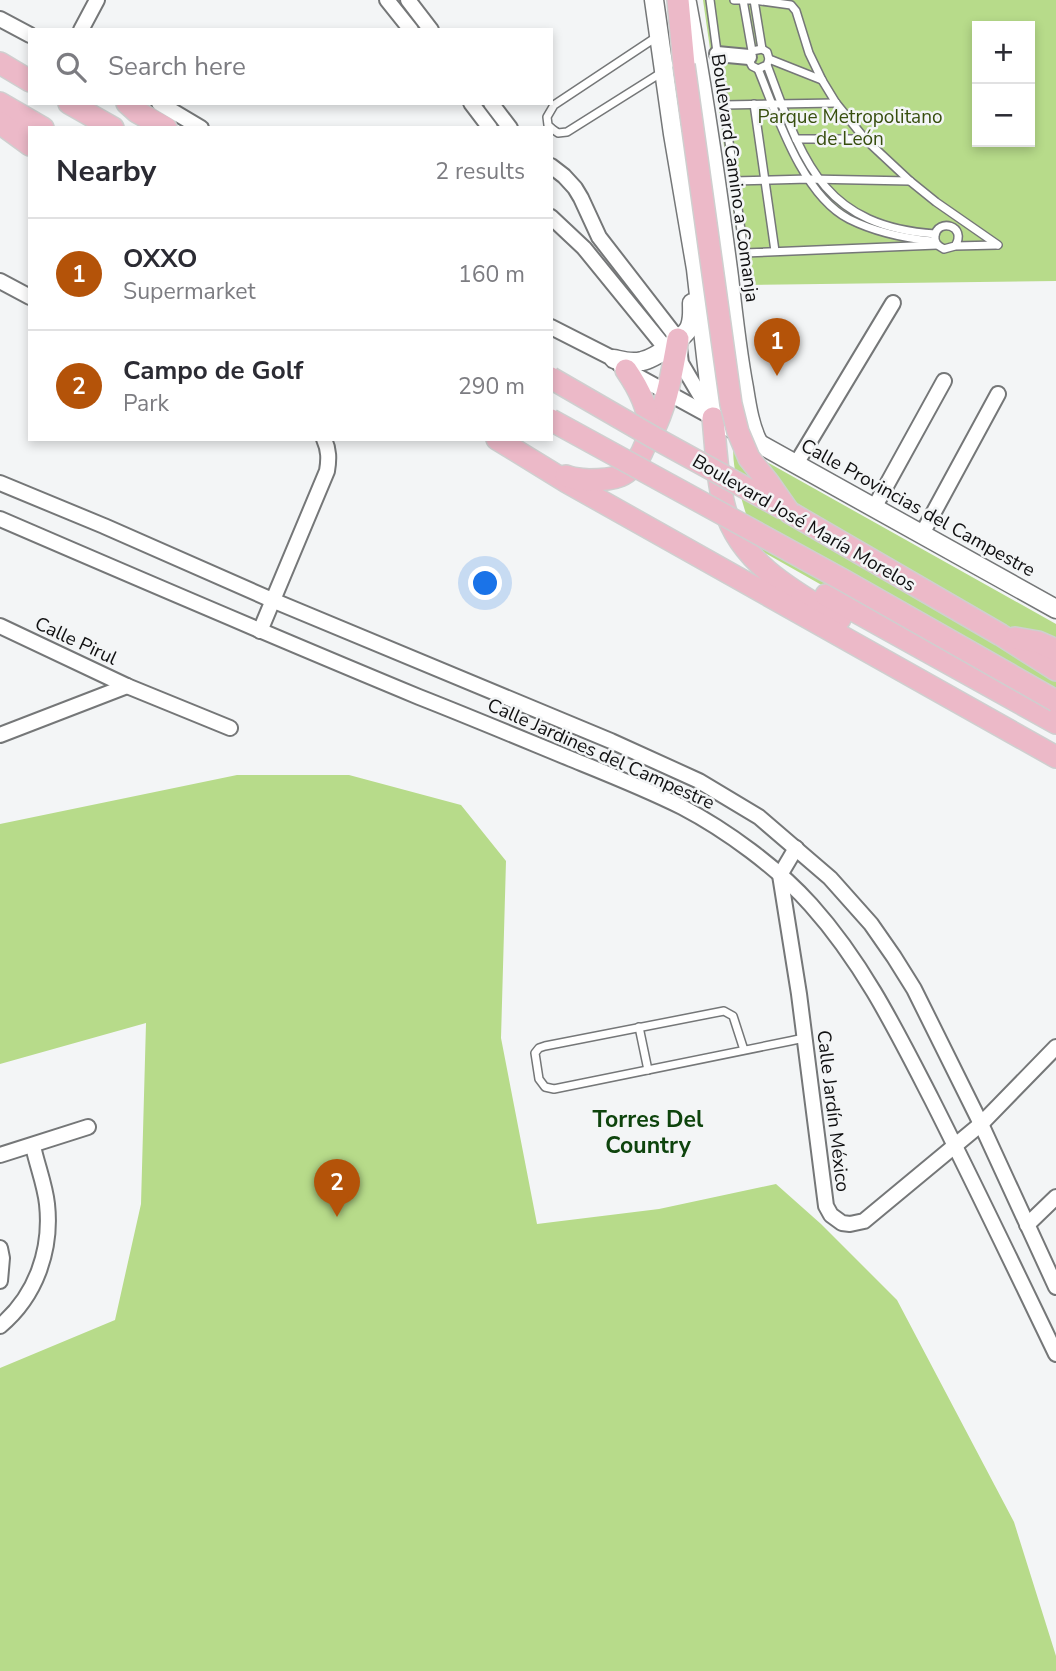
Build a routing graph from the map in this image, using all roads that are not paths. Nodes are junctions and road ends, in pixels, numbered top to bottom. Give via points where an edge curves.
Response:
1 (97, 0) edge
2 (387, 0) edge
3 (408, 0) edge
4 (654, 0) edge
5 (678, 0) edge
6 (686, 0) edge
7 (710, 0) edge
8 (734, 0) edge
9 (743, 1) edge
10 (754, 1) edge
11 (0, 19) edge
12 (82, 28) edge
13 (409, 28) edge
14 (430, 28) edge
15 (28, 34) edge
16 (659, 35) junction
17 (717, 54) junction
18 (755, 56) junction
19 (768, 62) junction
20 (0, 64) edge
21 (674, 68) junction
22 (28, 79) edge
23 (822, 80) junction
24 (0, 103) edge
25 (836, 103) junction
26 (754, 104) junction
27 (772, 104) junction
28 (782, 104) junction
29 (73, 105) edge
30 (129, 105) edge
31 (162, 105) edge
32 (473, 105) edge
33 (493, 105) edge
34 (724, 105) junction
35 (0, 123) edge
36 (40, 126) edge
37 (109, 126) edge
38 (162, 126) edge
39 (198, 126) edge
40 (489, 126) edge
41 (508, 126) edge
42 (549, 126) edge
43 (553, 129) edge
44 (796, 139) junction
45 (865, 139) junction
46 (28, 144) edge
47 (553, 168) edge
48 (809, 179) junction
49 (819, 180) junction
50 (733, 181) junction
51 (764, 181) junction
52 (910, 181) junction
53 (951, 212) junction
54 (589, 218) junction
55 (553, 219) edge
56 (948, 225) junction
57 (568, 233) junction
58 (936, 240) junction
59 (955, 246) junction
60 (775, 251) junction
61 (696, 269) junction
62 (0, 281) edge
63 (28, 296) edge
64 (893, 303) dead end
65 (553, 328) edge
66 (675, 352) junction
67 (620, 365) junction
68 (554, 379) edge
69 (944, 381) dead end
70 (666, 393) junction
71 (998, 394) dead end
72 (713, 418) junction
73 (553, 421) edge
74 (325, 441) edge
75 (500, 441) edge
76 (759, 444) junction
77 (645, 446) junction
78 (796, 464) junction
79 (545, 468) junction
80 (0, 482) edge
81 (874, 508) junction
82 (789, 512) junction
83 (0, 519) edge
84 (922, 534) junction
85 (750, 554) junction
86 (272, 600) junction
87 (1056, 609) edge
88 (0, 626) edge
89 (260, 631) junction
90 (1001, 635) junction
91 (1056, 650) edge
92 (1056, 670) edge
93 (127, 686) junction
94 (1056, 701) edge
95 (1056, 723) edge
96 (230, 728) dead end
97 (0, 735) edge
98 (1056, 747) edge
99 (1056, 757) edge
100 (796, 848) junction
101 (780, 874) junction
102 (639, 1027) junction
103 (804, 1038) junction
104 (1056, 1047) edge
105 (744, 1050) junction
106 (648, 1070) junction
107 (981, 1124) junction
108 (88, 1127) dead end
109 (33, 1146) junction
110 (955, 1146) junction
111 (0, 1155) edge
112 (1056, 1197) edge
113 (1027, 1225) junction
114 (0, 1248) edge
115 (1049, 1256) edge
116 (0, 1281) edge
117 (1056, 1287) edge
118 (0, 1326) edge
119 (1056, 1354) edge

1 - 12 street
2 - 13 street
3 - 14 street
4 - 16 street
5 - 21 main road
6 - 76 street, Boulevard Camino a Comanja via 741,373
7 - 17 lane
8 - 9 lane
9 - 10 lane
9 - 18 lane
10 - 18 lane
10 - 23 lane via 791,5
11 - 15 street
16 - 21 street
16 - 42 lane via 554,105 547,117
17 - 18 street
17 - 34 lane
18 - 19 lane
18 - 19 lane via 767,52
18 - 27 lane
19 - 23 lane
19 - 28 lane
20 - 22 main road
21 - 43 lane via 567,132
21 - 61 street via 673,134
21 - 82 main road, bridge via 738,432 749,458
23 - 25 lane
24 - 36 main road
25 - 28 lane
25 - 45 lane
26 - 27 lane
26 - 34 lane
26 - 51 lane
27 - 28 lane
27 - 48 lane
28 - 44 lane
29 - 37 main road
30 - 38 main road
31 - 39 street
32 - 40 street
33 - 41 street
34 - 50 lane
35 - 46 main road
44 - 45 lane
44 - 49 lane
45 - 52 lane
47 - 54 street via 575,188
48 - 49 lane
48 - 51 lane
48 - 58 lane via 846,218 898,236
49 - 52 lane
49 - 58 lane via 855,212
50 - 51 lane
50 - 60 lane via 744,253
51 - 60 lane
52 - 53 lane
53 - 56 lane
53 - 59 lane via 998,245
54 - 57 street via 582,230
54 - 66 street
55 - 57 street
56 - 58 lane via 940,227
56 - 59 lane via 958,232
57 - 66 street
58 - 59 lane via 944,249
58 - 60 lane
61 - 66 street via 690,328
61 - 72 street
62 - 63 street
64 - 78 street
65 - 67 street
66 - 67 street
66 - 70 main road
66 - 72 street
67 - 70 street
67 - 77 main road via 647,415
68 - 82 main road, Boulevard José María Morelos, bridge
69 - 81 street
70 - 72 street
70 - 77 main road
71 - 84 street
72 - 76 street, Calle Provincias del Campestre
72 - 85 main road via 725,512
73 - 94 main road, Boulevard José María Morelos, bridge
74 - 86 street via 327,471
75 - 79 main road
76 - 78 street, Calle Provincias del Campestre
77 - 79 main road via 637,463 613,479 571,478
78 - 81 street, Calle Provincias del Campestre
79 - 99 main road
80 - 86 street, Calle Jardines del Campestre
81 - 84 street, Calle Provincias del Campestre
82 - 90 main road, Boulevard José María Morelos
83 - 89 street, Calle Jardines del Campestre
84 - 87 street, Calle Provincias del Campestre
85 - 95 main road
85 - 98 main road via 778,581 808,600
86 - 89 street
86 - 100 street, Calle Jardines del Campestre via 699,781 759,817
88 - 93 street, Calle Pirul
89 - 101 street, Calle Jardines del Campestre via 681,807
90 - 91 main road
90 - 92 main road, Boulevard José María Morelos
93 - 96 street
93 - 97 street, Calle Pirul
100 - 101 street
100 - 107 street, Calle Jardines del Campestre via 830,878 894,957
101 - 103 street, Calle Jardín México
101 - 110 street, Calle Jardines del Campestre via 836,934 867,979
102 - 105 lane via 724,1011 733,1016
102 - 106 lane
102 - 106 lane via 539,1048 535,1054 539,1079 545,1087 555,1089
103 - 105 lane
103 - 110 street, Calle Jardín México via 826,1206 835,1219 850,1224 864,1221
104 - 107 street, Calle Jardín México
105 - 106 lane
107 - 110 street, Calle Jardín México
107 - 113 street, Calle Jardines del Campestre
108 - 109 street
109 - 111 street
109 - 118 street via 47,1203 47,1248 32,1286
110 - 119 street, Calle Jardines del Campestre
112 - 113 street
113 - 115 street, Calle Jardines del Campestre
114 - 116 street
115 - 117 street, Calle Jardines del Campestre

